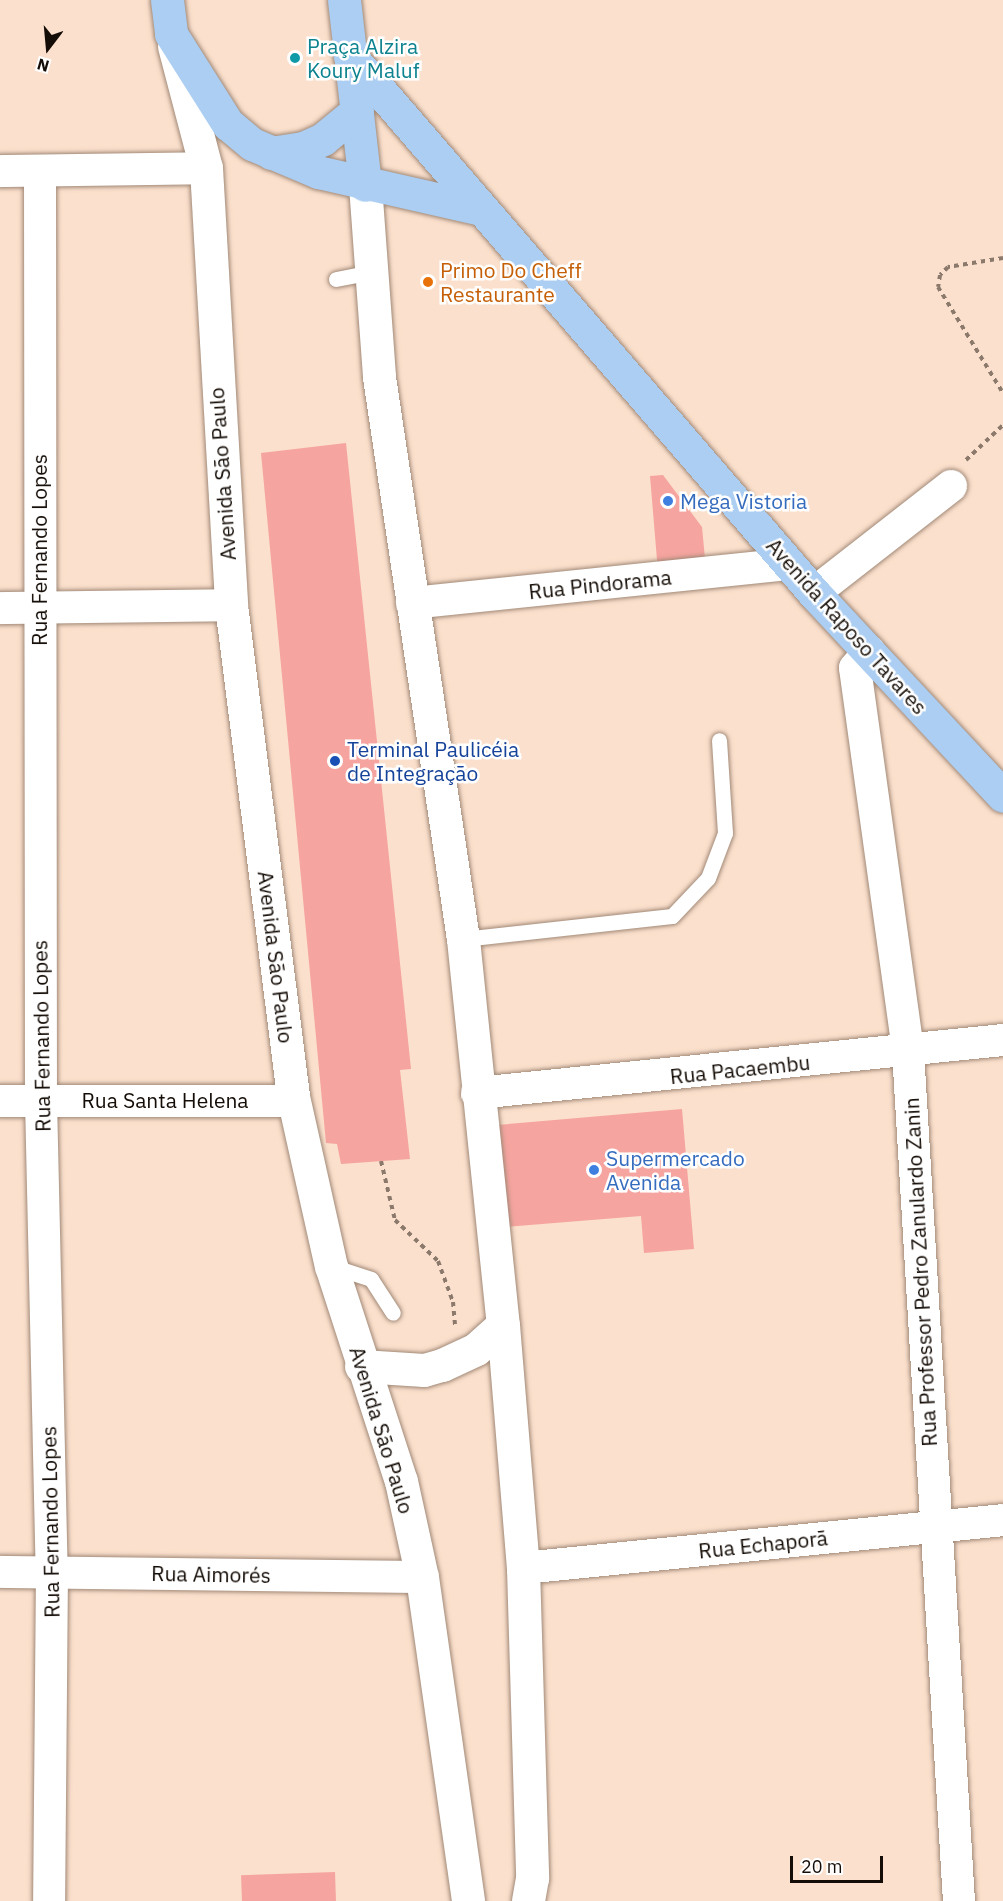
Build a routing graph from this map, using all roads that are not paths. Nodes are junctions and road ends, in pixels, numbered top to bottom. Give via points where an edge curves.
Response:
1 (167, 0) edge
2 (344, 0) edge
3 (171, 34) junction
4 (350, 56) junction
5 (357, 111) junction
6 (271, 153) junction
7 (206, 168) junction
8 (0, 171) edge
9 (40, 171) junction
10 (365, 185) junction
11 (481, 209) junction
12 (371, 272) junction
13 (336, 279) dead end
14 (951, 486) road end
15 (789, 564) junction
16 (814, 593) junction
17 (412, 603) junction
18 (231, 605) junction
19 (39, 607) junction
20 (0, 608) edge
21 (869, 651) junction
22 (719, 740) dead end
23 (1003, 796) edge
24 (463, 939) junction
25 (1003, 1040) edge
26 (908, 1052) junction
27 (477, 1093) junction
28 (41, 1100) junction
29 (0, 1101) edge
30 (294, 1101) junction
31 (331, 1266) junction
32 (393, 1313) dead end
33 (503, 1324) junction
34 (361, 1366) junction
35 (1003, 1520) edge
36 (934, 1527) junction
37 (523, 1568) junction
38 (52, 1571) junction
39 (0, 1572) edge
40 (422, 1577) junction
41 (533, 1893) edge
42 (49, 1901) edge
43 (468, 1901) edge
44 (959, 1901) edge

1 - 3 main road, Avenida São Paulo
2 - 4 main road
3 - 6 main road via 228,124 252,144
3 - 7 main road, Avenida São Paulo
4 - 5 main road
4 - 11 main road, Avenida Raposo Tavares
5 - 6 main road via 323,139 303,148
5 - 10 main road
6 - 10 main road
7 - 9 street
7 - 18 main road, Avenida São Paulo
8 - 9 street
9 - 19 street, Rua Fernando Lopes
10 - 11 main road
10 - 12 main road
11 - 15 main road, Avenida Raposo Tavares
12 - 13 lane
12 - 17 main road via 379,377
14 - 16 street
15 - 16 main road, Avenida Raposo Tavares
15 - 17 street, Rua Pindorama
16 - 21 main road, Avenida Raposo Tavares
17 - 24 main road
18 - 19 street
18 - 30 main road, Avenida São Paulo
19 - 20 street
19 - 28 street, Rua Fernando Lopes
21 - 23 main road, Avenida Raposo Tavares
21 - 26 street, Rua Professor Pedro Zanulardo Zanin via 855,668
22 - 24 lane via 725,832 708,878 672,916
24 - 27 main road
25 - 26 street, Rua Pacaembu
26 - 27 street, Rua Pacaembu
26 - 36 street, Rua Professor Pedro Zanulardo Zanin
27 - 33 main road
28 - 29 street, Rua Santa Helena
28 - 30 street, Rua Santa Helena
28 - 38 street, Rua Fernando Lopes
30 - 31 main road, Avenida São Paulo
31 - 32 lane via 371,1279
31 - 34 main road, Avenida São Paulo
33 - 34 main road via 459,1358 424,1370
33 - 37 main road
34 - 40 main road, Avenida São Paulo via 401,1481
35 - 36 street, Rua Echaporã
36 - 37 street, Rua Echaporã
36 - 44 street, Rua Professor Pedro Zanulardo Zanin
37 - 41 main road
38 - 39 street, Rua Aimorés
38 - 40 street, Rua Aimorés
38 - 42 street, Rua Fernando Lopes
40 - 43 main road, Avenida São Paulo

